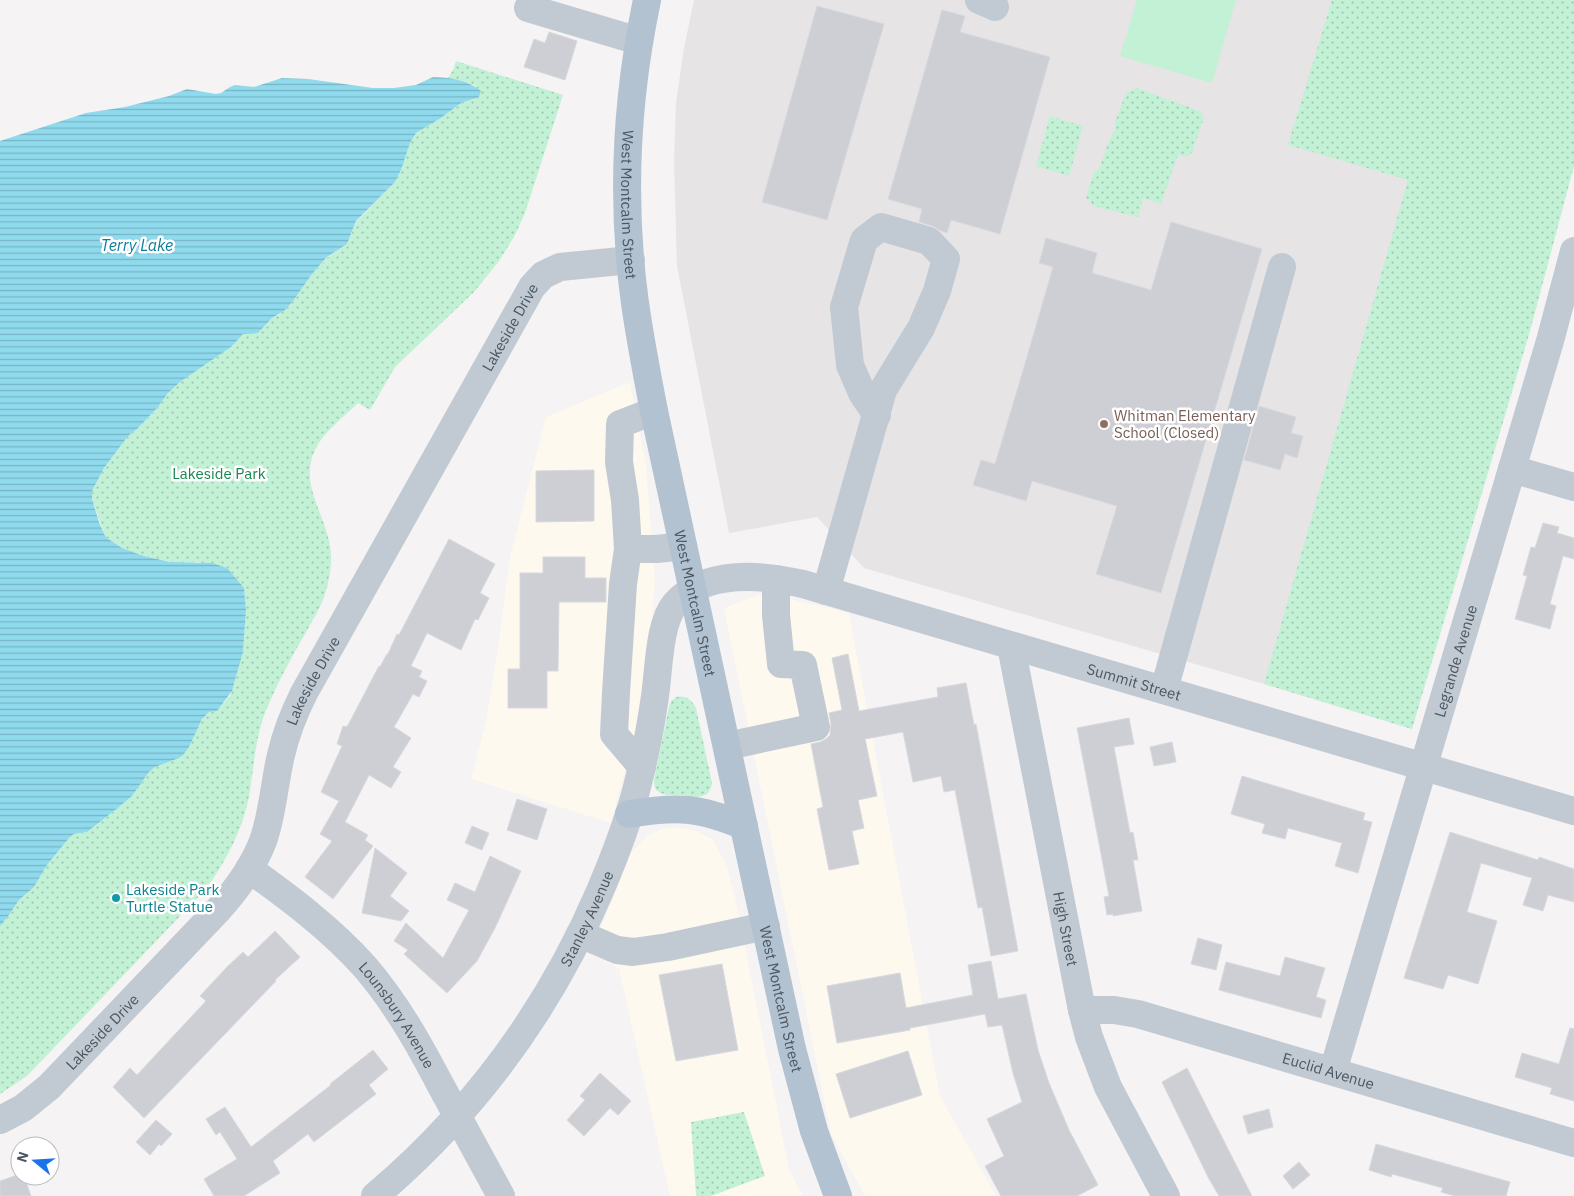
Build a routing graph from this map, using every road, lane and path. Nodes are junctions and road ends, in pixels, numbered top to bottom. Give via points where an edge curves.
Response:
1 (647, 0) edge
2 (528, 8) dead end
3 (639, 41) junction
4 (1574, 251) edge
5 (631, 260) junction
6 (1282, 267) dead end
7 (654, 411) junction
8 (877, 415) junction
9 (1512, 468) junction
10 (1574, 487) edge
11 (683, 546) junction
12 (628, 549) junction
13 (776, 579) junction
14 (693, 589) junction
15 (826, 590) junction
16 (1012, 646) junction
17 (1164, 690) junction
18 (727, 746) junction
19 (642, 767) junction
20 (1424, 767) junction
21 (1574, 811) edge
22 (629, 814) junction
23 (744, 826) junction
24 (249, 869) junction
25 (766, 926) junction
26 (580, 934) junction
27 (1082, 1010) junction
28 (1333, 1071) junction
29 (458, 1115) junction
30 (0, 1120) edge
31 (1574, 1143) edge
32 (375, 1196) edge
33 (501, 1196) edge
34 (838, 1196) edge
35 (1166, 1196) edge

1 - 3 main road, West Montcalm Street
2 - 3 street
3 - 5 main road, West Montcalm Street via 628,146
4 - 9 street, Legrande Avenue
5 - 7 main road, West Montcalm Street via 635,303
5 - 24 street, Lakeside Drive via 560,267 543,275 532,288 304,693 281,754 268,826
6 - 17 street
7 - 11 main road, West Montcalm Street
7 - 12 street via 620,424 619,462
8 - 8 street via 883,390 921,328 946,260 929,240 881,227 864,240 844,307 850,364 862,393
8 - 15 street
9 - 10 street
9 - 20 street, Legrande Avenue
11 - 12 street
11 - 14 main road, West Montcalm Street
12 - 19 street via 614,734
13 - 14 street, Summit Street via 734,577
13 - 15 street, Summit Street
13 - 18 street via 781,664 803,664 816,727
14 - 18 main road, West Montcalm Street
14 - 19 street, Stanley Avenue via 674,605 663,628
15 - 16 street, Summit Street
16 - 17 street, Summit Street
16 - 27 street, High Street
17 - 20 street, Summit Street
18 - 23 main road, West Montcalm Street
19 - 22 street, Stanley Avenue
20 - 21 street, Summit Street
20 - 28 street, Legrande Avenue
22 - 23 main road via 685,809 720,816
22 - 26 street, Stanley Avenue
23 - 25 main road, West Montcalm Street
24 - 29 street, Lounsbury Avenue via 316,918 365,967 402,1016
24 - 30 street, Lakeside Drive via 219,909 49,1087 23,1108
25 - 26 street via 633,952 617,950
25 - 34 main road, West Montcalm Street via 805,1099
26 - 29 street, Stanley Avenue via 526,1029
27 - 28 street, Euclid Avenue via 1138,1014
27 - 35 street, High Street via 1108,1087
28 - 31 street, Euclid Avenue
29 - 32 street, Stanley Avenue
29 - 33 street, Lounsbury Avenue

